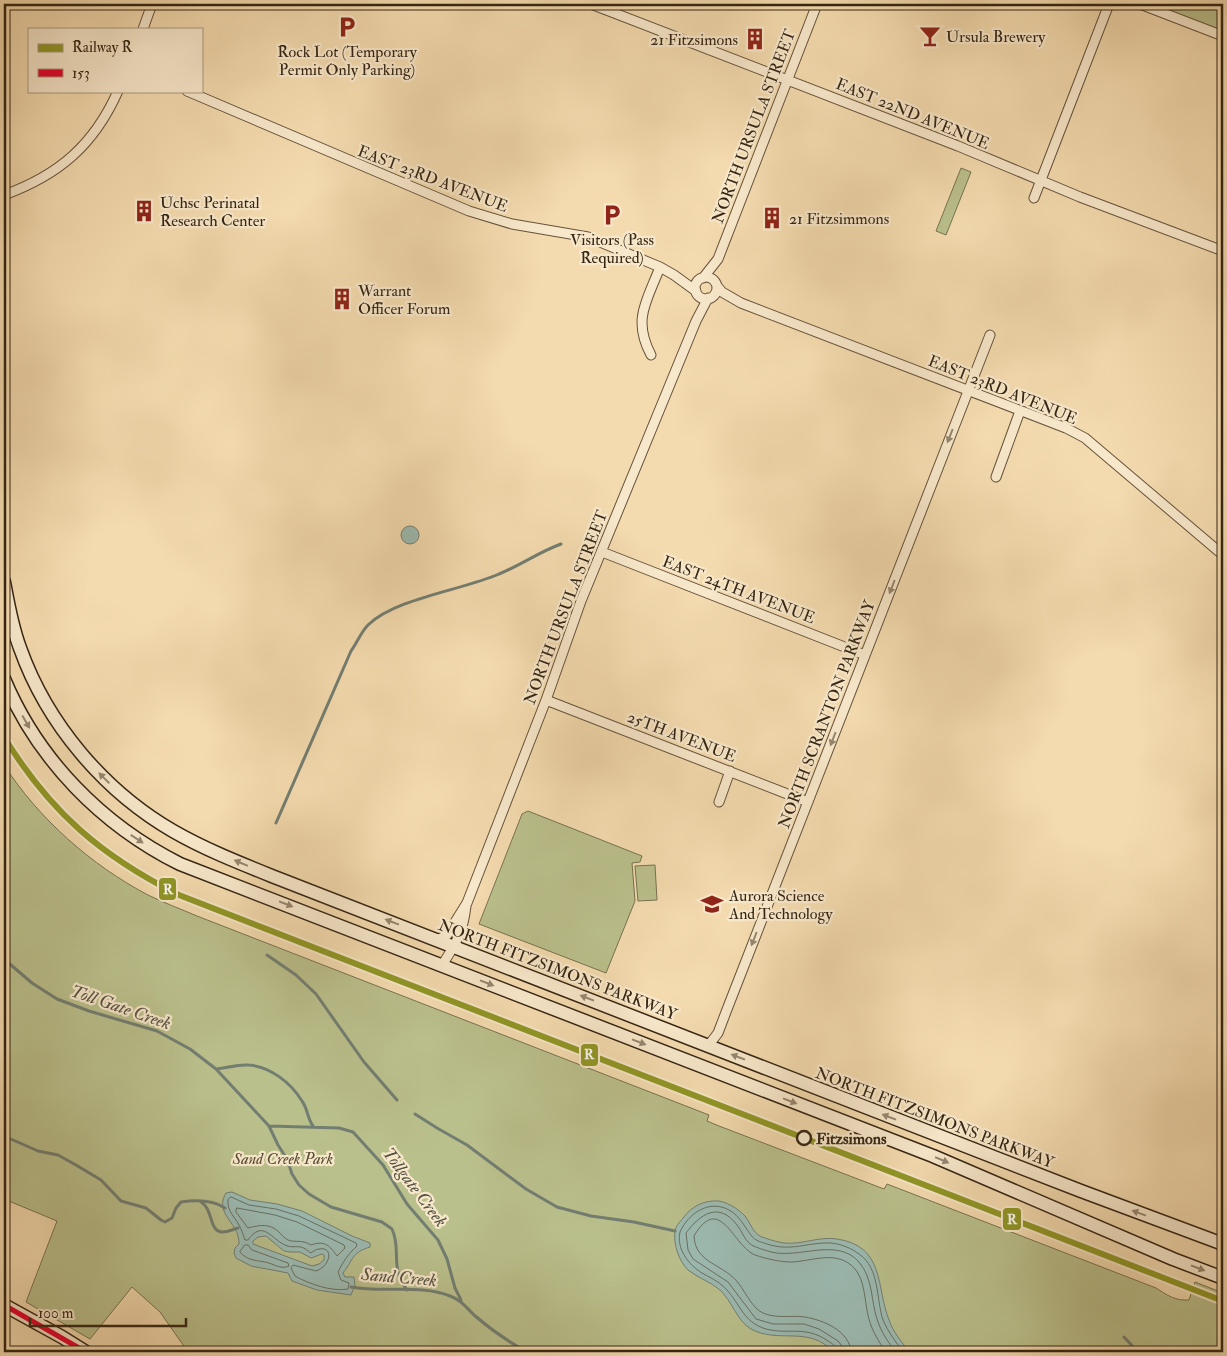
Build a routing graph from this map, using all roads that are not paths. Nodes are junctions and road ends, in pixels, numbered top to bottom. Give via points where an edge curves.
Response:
1 (152, 4) edge
2 (591, 4) edge
3 (817, 4) edge
4 (1109, 4) edge
5 (1140, 4) edge
6 (143, 28) edge
7 (1223, 36) edge
8 (787, 79) junction
9 (117, 92) edge
10 (189, 92) edge
11 (1040, 180) junction
12 (4, 195) edge
13 (1034, 198) dead end
14 (1223, 251) edge
15 (718, 259) junction
16 (660, 267) junction
17 (674, 275) junction
18 (702, 278) junction
19 (716, 284) junction
20 (697, 292) junction
21 (709, 298) junction
22 (741, 303) junction
23 (696, 321) junction
24 (990, 335) dead end
25 (651, 355) dead end
26 (968, 390) junction
27 (1020, 411) junction
28 (996, 477) dead end
29 (1221, 550) edge
30 (602, 552) junction
31 (4, 582) edge
32 (865, 655) junction
33 (4, 679) edge
34 (546, 700) junction
35 (730, 771) junction
36 (719, 802) dead end
37 (808, 802) junction
38 (466, 904) junction
39 (438, 940) junction
40 (455, 946) junction
41 (442, 965) junction
42 (708, 1046) junction
43 (1223, 1244) edge
44 (1223, 1278) edge
45 (4, 1305) edge
46 (86, 1352) edge

1 - 6 street
2 - 8 street, EAST 22ND AVENUE
3 - 8 street, NORTH URSULA STREET
4 - 11 street
5 - 7 street
8 - 11 street, EAST 22ND AVENUE
8 - 15 street, NORTH URSULA STREET
9 - 12 street via 98,128 66,162 46,176
10 - 16 street, EAST 23RD AVENUE via 469,211 525,227 588,236
11 - 13 street
11 - 14 street, EAST 22ND AVENUE
15 - 18 street, NORTH URSULA STREET
15 - 19 street, NORTH URSULA STREET
16 - 17 street, EAST 23RD AVENUE
16 - 25 street via 641,318 642,333
17 - 18 street, EAST 23RD AVENUE
17 - 20 street, EAST 23RD AVENUE
18 - 19 street via 710,278
18 - 20 street via 697,283
19 - 21 street via 716,293
19 - 22 street, EAST 23RD AVENUE via 722,292
20 - 21 street via 701,297
20 - 23 street, NORTH URSULA STREET
21 - 22 street, EAST 23RD AVENUE
21 - 23 street, NORTH URSULA STREET
22 - 26 street, EAST 23RD AVENUE
23 - 30 street, NORTH URSULA STREET
24 - 26 street, NORTH SCRANTON PARKWAY
26 - 27 street, EAST 23RD AVENUE
26 -> 32 street, NORTH SCRANTON PARKWAY
27 - 28 street
27 - 29 street, EAST 23RD AVENUE via 1085,438
30 - 32 street, EAST 24TH AVENUE
30 - 34 street, NORTH URSULA STREET
39 -> 31 main road, NORTH FITZSIMONS PARKWAY via 215,852 172,831 116,790 69,738 34,682 20,649
32 -> 37 street, NORTH SCRANTON PARKWAY
33 -> 41 main road via 47,754 98,810 141,842 204,874
34 - 35 street, 25TH AVENUE
34 - 38 street, NORTH URSULA STREET
35 - 36 street
35 - 37 street, 25TH AVENUE
37 -> 42 street, NORTH SCRANTON PARKWAY via 718,1033
38 - 39 street, NORTH URSULA STREET via 450,931
38 - 40 street, NORTH URSULA STREET via 464,925
39 - 40 main road, NORTH FITZSIMONS PARKWAY
40 - 41 street, NORTH URSULA STREET
42 -> 40 main road, NORTH FITZSIMONS PARKWAY
41 -> 44 main road via 933,1156
43 -> 42 main road, NORTH FITZSIMONS PARKWAY
45 - 46 main road

